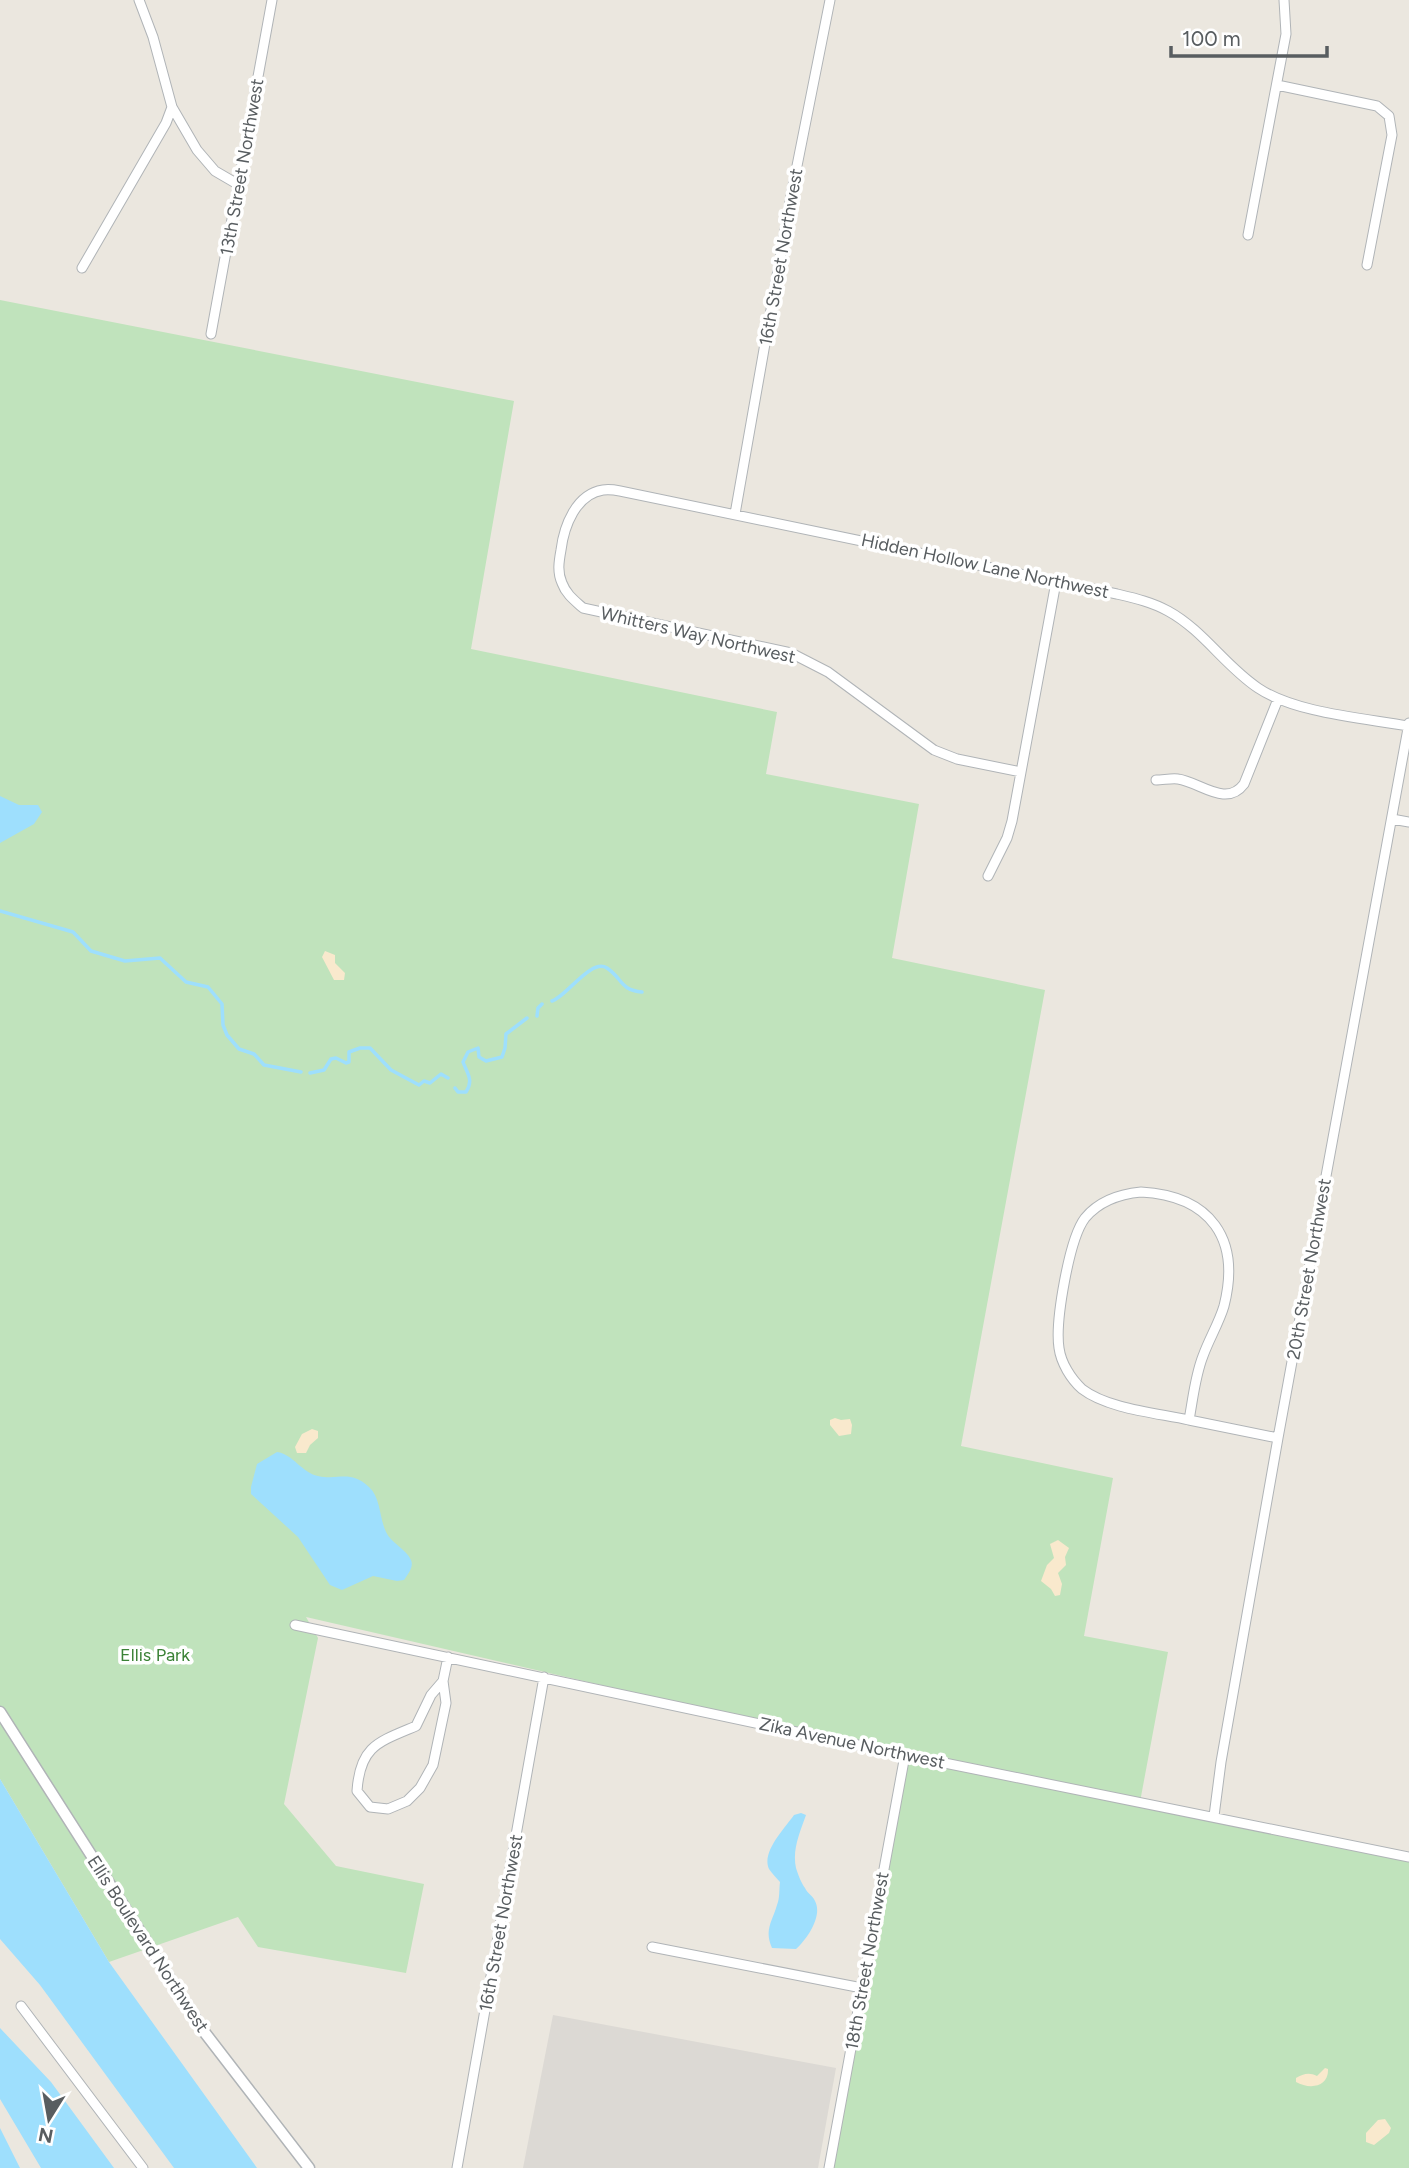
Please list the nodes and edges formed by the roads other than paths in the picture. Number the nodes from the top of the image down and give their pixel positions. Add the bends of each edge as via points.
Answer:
1 (139, 0) edge
2 (272, 0) edge
3 (830, 0) edge
4 (1284, 0) edge
5 (1277, 85) junction
6 (172, 107) junction
7 (239, 185) junction
8 (1248, 235) dead end
9 (1367, 265) dead end
10 (82, 268) dead end
11 (211, 334) dead end
12 (735, 514) junction
13 (561, 546) joint
14 (1056, 582) junction
15 (1278, 699) junction
16 (1409, 724) edge
17 (1021, 772) junction
18 (1156, 780) dead end
19 (1392, 819) junction
20 (1409, 822) edge
21 (988, 876) dead end
22 (1189, 1420) junction
23 (1278, 1438) junction
24 (295, 1625) dead end
25 (448, 1657) junction
26 (544, 1677) junction
27 (443, 1681) junction
28 (0, 1712) edge
29 (905, 1755) junction
30 (1214, 1816) junction
31 (1409, 1857) edge
32 (652, 1947) dead end
33 (862, 1988) junction
34 (21, 2006) dead end
35 (143, 2168) edge
36 (309, 2168) edge
37 (457, 2168) edge
38 (829, 2168) edge

1 - 6 street
2 - 7 street, 13th Street Northwest
3 - 12 street, 16th Street Northwest
4 - 5 street via 1286,34
5 - 8 street
5 - 9 street via 1377,106 1389,116 1392,135
6 - 7 street via 215,171
6 - 10 street
7 - 11 street, 13th Street Northwest
12 - 13 street, Hidden Hollow Lane Northwest via 602,490 576,508
12 - 14 street, Hidden Hollow Lane Northwest
13 - 17 street, Whitters Way Northwest via 558,572 562,584 583,608 791,653 828,672 934,750
14 - 15 street, Hidden Hollow Lane Northwest via 1126,596 1168,611 1257,687
14 - 17 street
15 - 16 street, Hidden Hollow Lane Northwest
15 - 18 street via 1240,789 1234,793 1218,793 1178,779
16 - 19 street, 20th Street Northwest
17 - 21 street via 1007,838
19 - 20 street
19 - 23 street, 20th Street Northwest
22 - 22 street via 1202,1358 1223,1308 1229,1262 1226,1247 1220,1231 1195,1205 1158,1193 1125,1194 1097,1206 1076,1233 1059,1318 1062,1361 1094,1397
22 - 23 street
23 - 30 street, 20th Street Northwest
24 - 25 street, Zika Avenue Northwest
25 - 26 street, Zika Avenue Northwest
25 - 27 street
26 - 29 street, Zika Avenue Northwest
26 - 37 street, 16th Street Northwest
27 - 27 street via 446,1703 433,1765 407,1801 388,1809 370,1807 356,1791 366,1753 378,1741 415,1726
28 - 36 street, Ellis Boulevard Northwest via 202,2029
29 - 30 street, Zika Avenue Northwest
29 - 33 street, 18th Street Northwest
30 - 31 street, Zika Avenue Northwest
32 - 33 street
33 - 38 street, 18th Street Northwest
34 - 35 street

